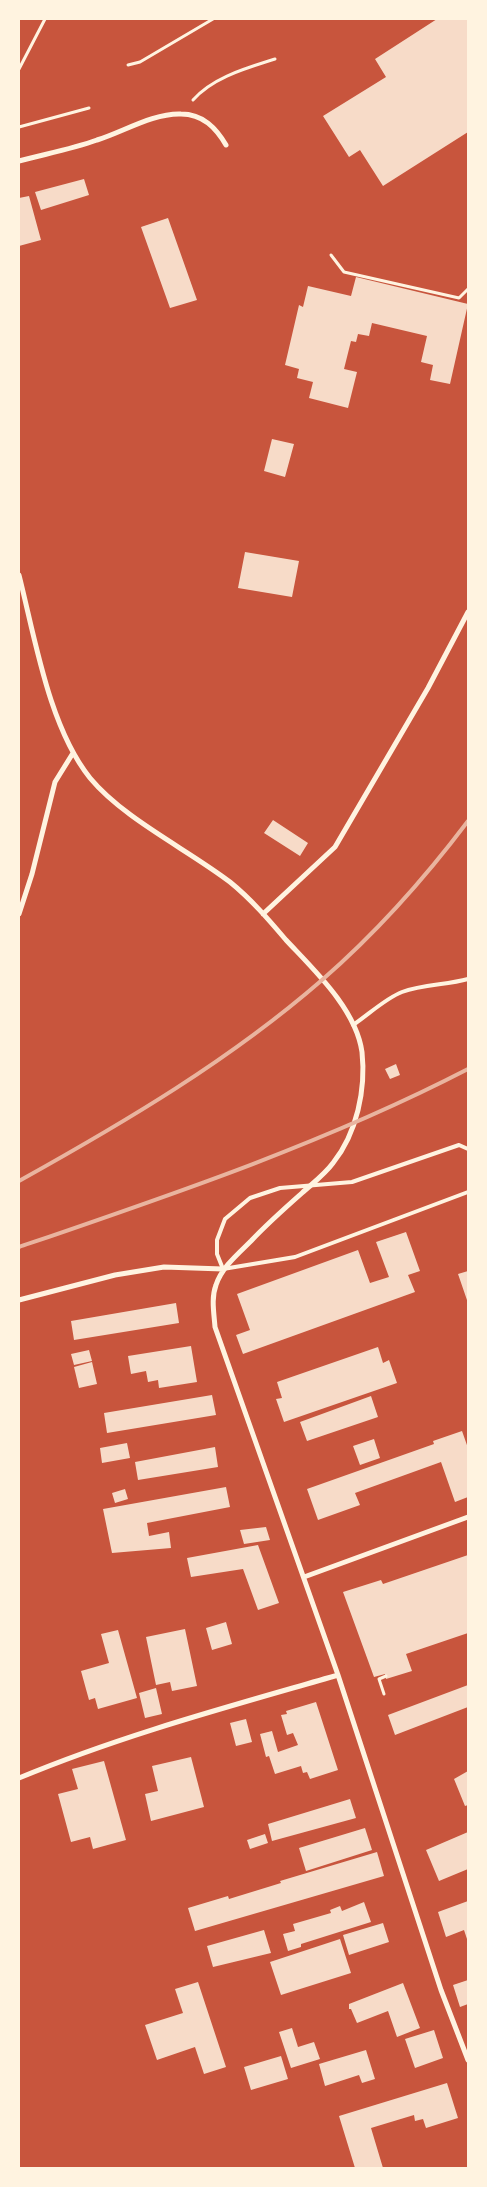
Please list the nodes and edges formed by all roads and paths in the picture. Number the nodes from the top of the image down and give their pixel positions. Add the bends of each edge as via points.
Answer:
1 (45, 19) edge
2 (213, 19) edge
3 (275, 59) dead end
4 (128, 65) dead end
5 (19, 70) edge
6 (89, 108) dead end
7 (181, 114) junction
8 (19, 127) edge
9 (226, 145) dead end
10 (19, 161) edge
11 (331, 255) dead end
12 (468, 289) edge
13 (19, 575) edge
14 (468, 612) edge
15 (72, 753) junction
16 (19, 914) edge
17 (263, 914) junction
18 (468, 979) edge
19 (353, 1025) junction
20 (468, 1149) edge
21 (310, 1186) junction
22 (468, 1192) edge
23 (224, 1269) junction
24 (19, 1300) edge
25 (468, 1517) edge
26 (304, 1577) junction
27 (338, 1675) junction
28 (386, 1676) dead end
29 (384, 1694) dead end
30 (19, 1778) edge
31 (468, 2060) edge

1 - 5 path
2 - 4 path via 140,62
3 - 7 path via 218,81 198,94
6 - 8 path
7 - 9 street via 209,123
7 - 10 street via 162,116 97,140
11 - 12 path via 344,272 459,298
13 - 15 street via 56,713
14 - 17 street via 428,688 334,847
15 - 16 street via 55,782
15 - 17 street via 91,779 122,808 232,884
17 - 19 street via 334,992
18 - 19 lane via 401,993
19 - 21 street via 362,1051 362,1078 355,1123 332,1165
20 - 21 lane via 459,1145 352,1182
21 - 23 street
21 - 23 lane via 280,1188 250,1198 224,1219 217,1240 217,1254
22 - 23 lane via 295,1257
23 - 24 street via 164,1267 115,1275
23 - 26 street via 215,1286 215,1327
25 - 26 street
26 - 27 street
27 - 30 street via 135,1735
27 - 31 street via 441,1990
28 - 29 path via 378,1679

